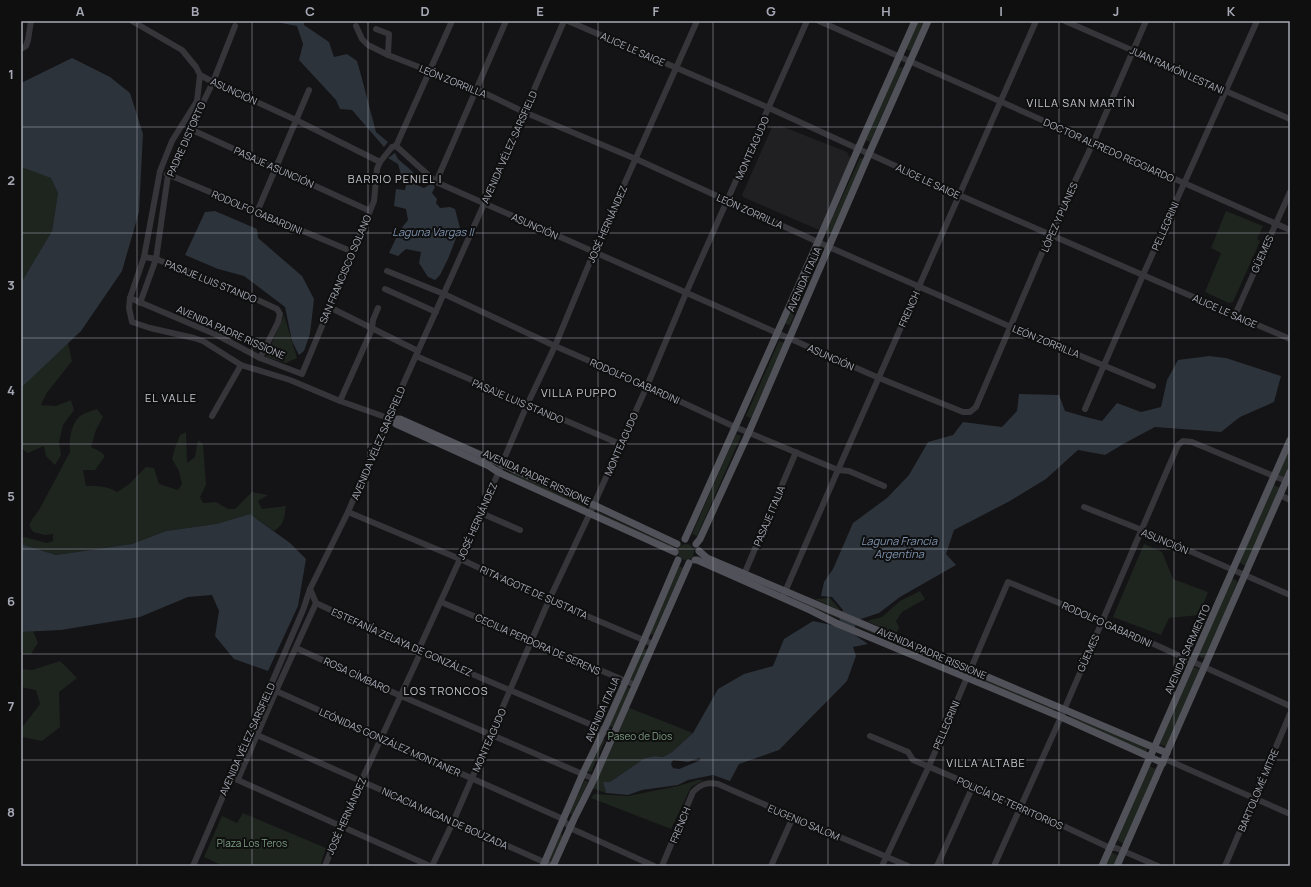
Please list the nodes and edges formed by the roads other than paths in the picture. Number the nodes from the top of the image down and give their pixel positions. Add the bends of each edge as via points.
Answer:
1 (31, 21) edge
2 (132, 21) edge
3 (452, 21) edge
4 (506, 21) edge
5 (564, 21) edge
6 (568, 21) edge
7 (697, 21) edge
8 (807, 21) edge
9 (819, 21) edge
10 (916, 21) edge
11 (928, 21) edge
12 (1036, 21) edge
13 (1065, 21) edge
14 (1146, 21) edge
15 (1257, 21) edge
16 (235, 26) dead end
17 (356, 26) dead end
18 (376, 29) dead end
19 (21, 49) edge
20 (1133, 50) junction
21 (388, 55) junction
22 (900, 57) junction
23 (911, 61) junction
24 (676, 68) junction
25 (429, 70) junction
26 (200, 75) junction
27 (213, 82) junction
28 (476, 89) junction
29 (309, 90) dead end
30 (1225, 91) junction
31 (1000, 102) junction
32 (769, 108) junction
33 (524, 112) junction
34 (190, 114) junction
35 (1290, 119) edge
36 (296, 120) junction
37 (190, 129) junction
38 (1093, 143) junction
39 (396, 146) junction
40 (858, 149) junction
41 (868, 154) junction
42 (636, 159) junction
43 (380, 162) junction
44 (276, 167) junction
45 (160, 171) junction
46 (168, 175) junction
47 (436, 182) junction
48 (1184, 183) junction
49 (1290, 192) edge
50 (959, 195) junction
51 (728, 201) junction
52 (484, 204) junction
53 (370, 211) junction
54 (257, 212) junction
55 (1276, 223) junction
56 (1290, 230) edge
57 (1050, 234) junction
58 (818, 242) junction
59 (829, 247) junction
60 (353, 252) junction
61 (594, 252) junction
62 (144, 257) junction
63 (156, 259) junction
64 (387, 271) dead end
65 (1143, 275) junction
66 (919, 286) junction
67 (385, 288) dead end
68 (686, 293) junction
69 (444, 294) junction
70 (130, 298) junction
71 (140, 302) junction
72 (329, 307) junction
73 (129, 308) joint
74 (378, 308) dead end
75 (436, 312) junction
76 (1235, 315) junction
77 (1010, 327) junction
78 (372, 329) junction
79 (777, 333) junction
80 (790, 338) junction
81 (1290, 339) edge
82 (555, 346) junction
83 (417, 354) junction
84 (260, 358) junction
85 (241, 365) junction
86 (1104, 365) junction
87 (294, 371) junction
88 (302, 374) joint
89 (879, 378) junction
90 (290, 380) junction
91 (647, 386) junction
92 (1153, 386) dead end
93 (340, 401) junction
94 (527, 405) junction
95 (1085, 409) dead end
96 (970, 412) joint
97 (212, 416) dead end
98 (390, 419) junction
99 (736, 427) junction
100 (749, 432) junction
101 (1290, 440) edge
102 (620, 444) junction
103 (796, 452) junction
104 (502, 464) junction
105 (838, 470) junction
106 (498, 472) junction
107 (1290, 472) edge
108 (1274, 477) junction
109 (1286, 481) junction
110 (884, 486) dead end
111 (1280, 495) junction
112 (1290, 500) edge
113 (594, 505) junction
114 (1084, 507) dead end
115 (348, 512) junction
116 (590, 513) junction
117 (481, 514) junction
118 (520, 530) dead end
119 (1142, 530) junction
120 (685, 539) junction
121 (677, 544) junction
122 (698, 547) junction
123 (675, 552) junction
124 (460, 559) junction
125 (678, 560) junction
126 (692, 562) junction
127 (1233, 570) junction
128 (1246, 576) junction
129 (743, 577) junction
130 (1008, 582) joint
131 (310, 589) junction
132 (786, 590) junction
133 (1289, 593) edge
134 (783, 598) junction
135 (550, 600) junction
136 (441, 602) junction
137 (316, 603) junction
138 (1102, 621) junction
139 (644, 640) junction
140 (532, 641) junction
141 (653, 644) junction
142 (296, 648) junction
143 (418, 651) junction
144 (1192, 662) junction
145 (1205, 668) junction
146 (970, 669) junction
147 (966, 677) junction
148 (626, 682) junction
149 (635, 685) junction
150 (511, 690) junction
151 (276, 691) junction
152 (401, 696) junction
153 (1290, 706) edge
154 (1064, 709) junction
155 (1290, 714) edge
156 (1060, 717) junction
157 (253, 727) junction
158 (604, 730) junction
159 (491, 734) junction
160 (613, 734) junction
161 (258, 735) junction
162 (870, 736) dead end
163 (381, 738) junction
164 (1154, 748) junction
165 (1150, 758) junction
166 (1165, 759) junction
167 (928, 766) junction
168 (583, 773) junction
169 (231, 777) junction
170 (471, 779) junction
171 (594, 779) junction
172 (238, 780) junction
173 (362, 781) junction
174 (700, 786) joint
175 (973, 786) junction
176 (1254, 799) junction
177 (1021, 806) junction
178 (1290, 814) edge
179 (793, 818) junction
180 (563, 819) junction
181 (453, 822) junction
182 (340, 827) junction
183 (570, 828) junction
184 (1110, 848) junction
185 (1124, 851) junction
186 (886, 857) junction
187 (544, 864) edge
188 (193, 866) edge
189 (325, 866) edge
190 (431, 866) edge
191 (553, 866) edge
192 (654, 866) edge
193 (662, 866) edge
194 (772, 866) edge
195 (882, 866) edge
196 (908, 866) edge
197 (937, 866) edge
198 (994, 866) edge
199 (1102, 866) edge
200 (1117, 866) edge
201 (1158, 866) edge
202 (1225, 866) edge

1 - 19 street via 26,46
2 - 26 street, ASUNCIÓN via 182,50
3 - 25 street
4 - 28 street
5 - 33 street, AVENIDA VÉLEZ SARSFIELD
6 - 24 street, ALICE LE SAIGE
7 - 24 street, JOSÉ HERNÁNDEZ
8 - 32 street, MONTEAGUDO
9 - 22 street, DOCTOR ALFREDO REGGIARDO
10 - 22 main road, AVENIDA ITALIA
11 - 23 main road, AVENIDA ITALIA
12 - 31 street, FRENCH
13 - 20 street, JUAN RAMÓN LESTANI
14 - 20 street, LÓPEZ Y PLANES
15 - 30 street, PELLEGRINI
16 - 27 street, PADRE DISTORTO
17 - 21 street, LEÓN ZORRILLA via 368,45
18 - 21 street via 389,34
20 - 30 street, JUAN RAMÓN LESTANI
20 - 38 street, LÓPEZ Y PLANES
21 - 25 street, LEÓN ZORRILLA
22 - 23 street, DOCTOR ALFREDO REGGIARDO
22 - 40 main road, AVENIDA ITALIA
23 - 31 street, DOCTOR ALFREDO REGGIARDO
23 - 41 main road, AVENIDA ITALIA
24 - 32 street, ALICE LE SAIGE
24 - 42 street, JOSÉ HERNÁNDEZ
25 - 28 street, LEÓN ZORRILLA
25 - 39 street
26 - 27 street, ASUNCIÓN
26 - 34 street, PADRE DISTORTO via 197,101
27 - 36 street, ASUNCIÓN
27 - 37 street, PADRE DISTORTO
28 - 33 street, LEÓN ZORRILLA
28 - 47 street
29 - 36 street
30 - 35 street, JUAN RAMÓN LESTANI
30 - 48 street, PELLEGRINI
31 - 38 street, DOCTOR ALFREDO REGGIARDO
31 - 50 street, FRENCH
32 - 40 street, ALICE LE SAIGE
32 - 51 street, MONTEAGUDO
33 - 42 street, LEÓN ZORRILLA
33 - 52 street, AVENIDA VÉLEZ SARSFIELD
34 - 37 street
34 - 45 street, PADRE DISTORTO via 172,141
36 - 43 street, ASUNCIÓN
36 - 44 street
37 - 44 street, PASAJE ASUNCIÓN
37 - 46 street, PADRE DISTORTO
38 - 48 street, DOCTOR ALFREDO REGGIARDO
38 - 57 street, LÓPEZ Y PLANES
39 - 43 street via 392,147
39 - 47 street, ASUNCIÓN
40 - 41 street, ALICE LE SAIGE
40 - 58 main road, AVENIDA ITALIA
41 - 50 street, ALICE LE SAIGE
41 - 59 main road, AVENIDA ITALIA
42 - 51 street, LEÓN ZORRILLA
42 - 61 street, JOSÉ HERNÁNDEZ
43 - 53 street, SAN FRANCISCO SOLANO
44 - 53 street, PASAJE ASUNCIÓN
44 - 54 street
45 - 46 street, RODOLFO GABARDINI
45 - 62 street, PADRE DISTORTO
46 - 54 street, RODOLFO GABARDINI
46 - 63 street, PADRE DISTORTO
47 - 52 street, ASUNCIÓN
48 - 55 street, DOCTOR ALFREDO REGGIARDO
48 - 65 street, PELLEGRINI
49 - 55 street, GÜEMES
50 - 57 street, ALICE LE SAIGE
50 - 66 street, FRENCH
51 - 58 street, LEÓN ZORRILLA
51 - 68 street, MONTEAGUDO
52 - 61 street, ASUNCIÓN
52 - 69 street, AVENIDA VÉLEZ SARSFIELD
53 - 60 street, SAN FRANCISCO SOLANO
54 - 60 street, RODOLFO GABARDINI
55 - 56 street, DOCTOR ALFREDO REGGIARDO
55 - 76 street, GÜEMES
57 - 65 street, ALICE LE SAIGE
57 - 77 street, LÓPEZ Y PLANES
58 - 59 street, LEÓN ZORRILLA
58 - 79 main road, AVENIDA ITALIA
59 - 66 street, LEÓN ZORRILLA
59 - 80 main road, AVENIDA ITALIA
60 - 72 street, SAN FRANCISCO SOLANO
61 - 68 street, ASUNCIÓN
61 - 82 street, JOSÉ HERNÁNDEZ
62 - 63 street, PASAJE LUIS STANDO
62 - 70 street, PADRE DISTORTO
63 - 71 street, PADRE DISTORTO
63 - 84 street, PASAJE LUIS STANDO via 277,309 280,314 278,322
64 - 69 street, RODOLFO GABARDINI
65 - 76 street, ALICE LE SAIGE
65 - 86 street, PELLEGRINI
66 - 77 street, LEÓN ZORRILLA
66 - 89 street, FRENCH
67 - 75 street
68 - 79 street, ASUNCIÓN
68 - 91 street, MONTEAGUDO
69 - 75 street, AVENIDA VÉLEZ SARSFIELD
69 - 82 street, RODOLFO GABARDINI
70 - 71 street, AVENIDA PADRE RISSIONE
70 - 73 street, PADRE DISTORTO
71 - 84 street, AVENIDA PADRE RISSIONE via 217,335
72 - 78 street, PASAJE LUIS STANDO
72 - 88 street, SAN FRANCISCO SOLANO
73 - 85 street, AVENIDA PADRE RISSIONE via 132,322 203,341
74 - 78 street
75 - 83 street, AVENIDA VÉLEZ SARSFIELD
76 - 81 street, ALICE LE SAIGE
77 - 86 street, LEÓN ZORRILLA
77 - 96 street, LÓPEZ Y PLANES via 976,408
78 - 83 street, PASAJE LUIS STANDO
78 - 93 street
79 - 80 street, ASUNCIÓN
79 - 99 main road, AVENIDA ITALIA
80 - 89 street, ASUNCIÓN
80 - 100 main road, AVENIDA ITALIA
82 - 91 street, RODOLFO GABARDINI
82 - 94 street, JOSÉ HERNÁNDEZ
83 - 94 street, PASAJE LUIS STANDO
83 - 98 street, AVENIDA VÉLEZ SARSFIELD
84 - 87 street, AVENIDA PADRE RISSIONE
85 - 90 street, AVENIDA PADRE RISSIONE
85 - 97 street
86 - 92 street, LEÓN ZORRILLA
86 - 95 street, PELLEGRINI
87 - 88 street, AVENIDA PADRE RISSIONE
87 - 90 street
89 - 96 street, ASUNCIÓN via 963,412
89 - 105 street, FRENCH
90 - 93 street, AVENIDA PADRE RISSIONE
91 - 99 street, RODOLFO GABARDINI
91 - 102 street, MONTEAGUDO
93 - 98 street, AVENIDA PADRE RISSIONE
94 - 102 street, PASAJE LUIS STANDO
94 - 104 street, JOSÉ HERNÁNDEZ
98 - 104 main road, AVENIDA PADRE RISSIONE via 400,419
98 - 106 main road, AVENIDA PADRE RISSIONE
98 - 115 street, AVENIDA VÉLEZ SARSFIELD
99 - 100 street, RODOLFO GABARDINI
99 - 120 main road, AVENIDA ITALIA
100 - 103 street, RODOLFO GABARDINI
100 - 122 main road, AVENIDA ITALIA
101 - 108 main road, AVENIDA SARMIENTO
102 - 113 street, MONTEAGUDO
103 - 105 street, RODOLFO GABARDINI
103 - 129 street, PASAJE ITALIA
104 - 106 street, JOSÉ HERNÁNDEZ
104 - 113 main road, AVENIDA PADRE RISSIONE
105 - 110 street, RODOLFO GABARDINI via 849,471
105 - 132 street, FRENCH
106 - 116 main road, AVENIDA PADRE RISSIONE
106 - 117 street, JOSÉ HERNÁNDEZ
107 - 109 main road
108 - 109 street
108 - 119 street, GÜEMES via 1192,442 1183,441 1178,445
108 - 127 main road, AVENIDA SARMIENTO
109 - 111 main road
111 - 112 street
111 - 128 main road
113 - 116 street, MONTEAGUDO
113 - 121 main road, AVENIDA PADRE RISSIONE
114 - 119 street, ASUNCIÓN
115 - 124 street, RITA AGOTE DE SUSTAITA
115 - 131 street, AVENIDA VÉLEZ SARSFIELD
116 - 123 main road, AVENIDA PADRE RISSIONE
116 - 135 street, MONTEAGUDO
117 - 118 street
117 - 124 street, JOSÉ HERNÁNDEZ
119 - 127 street, ASUNCIÓN
119 - 138 street, GÜEMES
120 - 121 main road
120 - 122 main road via 692,540
121 - 123 main road
122 - 126 main road via 697,557
122 - 129 main road, AVENIDA PADRE RISSIONE via 707,558
123 - 125 main road
124 - 135 street, RITA AGOTE DE SUSTAITA
124 - 136 street, JOSÉ HERNÁNDEZ
125 - 126 main road via 684,563
125 - 139 main road, AVENIDA ITALIA
126 - 129 main road, AVENIDA PADRE RISSIONE via 697,560
126 - 141 main road, AVENIDA ITALIA
127 - 128 street, ASUNCIÓN
127 - 144 main road, AVENIDA SARMIENTO
128 - 133 street, ASUNCIÓN
128 - 145 main road
129 - 132 main road, AVENIDA PADRE RISSIONE
129 - 134 main road, AVENIDA PADRE RISSIONE
130 - 138 street, RODOLFO GABARDINI
130 - 146 street, PELLEGRINI
131 - 137 street
131 - 157 street, AVENIDA VÉLEZ SARSFIELD
132 - 134 street, FRENCH
132 - 146 main road, AVENIDA PADRE RISSIONE
134 - 147 main road, AVENIDA PADRE RISSIONE via 854,631
135 - 139 street, RITA AGOTE DE SUSTAITA
135 - 140 street, MONTEAGUDO
136 - 140 street, CECILIA PERDORA DE SERENS
136 - 143 street, JOSÉ HERNÁNDEZ
137 - 142 street, AVENIDA VÉLEZ SARSFIELD
137 - 143 street, ESTEFANÍA ZELAYA DE GONZÁLEZ
138 - 144 street, RODOLFO GABARDINI
138 - 154 street, GÜEMES
139 - 141 street, RITA AGOTE DE SUSTAITA
139 - 148 main road, AVENIDA ITALIA
140 - 148 street, CECILIA PERDORA DE SERENS
140 - 150 street, MONTEAGUDO
141 - 149 main road, AVENIDA ITALIA
142 - 151 street, AVENIDA VÉLEZ SARSFIELD
142 - 152 street, ROSA CÍMBARO
143 - 150 street, ESTEFANÍA ZELAYA DE GONZÁLEZ
143 - 152 street, JOSÉ HERNÁNDEZ via 419,656
144 - 145 street, RODOLFO GABARDINI
144 - 164 main road, AVENIDA SARMIENTO
145 - 153 street, RODOLFO GABARDINI
145 - 166 main road
146 - 147 street, PELLEGRINI
146 - 154 main road, AVENIDA PADRE RISSIONE
147 - 156 main road, AVENIDA PADRE RISSIONE
147 - 167 street, PELLEGRINI
148 - 149 street, CECILIA PERDORA DE SERENS
148 - 158 main road, AVENIDA ITALIA
149 - 160 main road, AVENIDA ITALIA
150 - 158 street, ESTEFANÍA ZELAYA DE GONZÁLEZ
150 - 159 street, MONTEAGUDO
151 - 161 street, AVENIDA VÉLEZ SARSFIELD
151 - 163 street, LEÓNIDAS GONZÁLEZ MONTANER
152 - 159 street, ROSA CÍMBARO
152 - 163 street, JOSÉ HERNÁNDEZ
154 - 156 street, GÜEMES
154 - 164 main road, AVENIDA PADRE RISSIONE
155 - 176 street, BARTOLOMÉ MITRE
156 - 165 main road, AVENIDA PADRE RISSIONE
156 - 177 street, GÜEMES
157 - 161 street
157 - 169 street, AVENIDA VÉLEZ SARSFIELD
158 - 160 street, ESTEFANÍA ZELAYA DE GONZÁLEZ
158 - 168 main road, AVENIDA ITALIA
159 - 168 street, ROSA CÍMBARO
159 - 170 street, MONTEAGUDO
160 - 171 main road, AVENIDA ITALIA
161 - 172 street, AVENIDA VÉLEZ SARSFIELD
161 - 173 street, NICACIA MAGAN DE BOUZADA
162 - 167 street, POLICÍA DE TERRITORIOS via 908,752 913,760
163 - 170 street, LEÓNIDAS GONZÁLEZ MONTANER
163 - 173 street, JOSÉ HERNÁNDEZ
164 - 165 main road, AVENIDA SARMIENTO
164 - 166 main road, AVENIDA PADRE RISSIONE
165 - 166 main road, AVENIDA PADRE RISSIONE
165 - 184 main road, AVENIDA SARMIENTO
166 - 176 street
166 - 185 main road
167 - 175 street, POLICÍA DE TERRITORIOS
167 - 186 street, PELLEGRINI
168 - 171 street, ROSA CÍMBARO
168 - 180 main road, AVENIDA ITALIA
169 - 172 street
169 - 188 street, AVENIDA VÉLEZ SARSFIELD
170 - 180 street, LEÓNIDAS GONZÁLEZ MONTANER
170 - 181 street, MONTEAGUDO
171 - 183 main road, AVENIDA ITALIA
172 - 182 street
173 - 181 street, NICACIA MAGAN DE BOUZADA
173 - 182 street, JOSÉ HERNÁNDEZ
174 - 179 street, EUGENIO SALOM via 709,782 718,784
174 - 193 street, FRENCH via 693,792
175 - 177 street, POLICÍA DE TERRITORIOS
175 - 197 street
176 - 178 street
176 - 202 street, BARTOLOMÉ MITRE
177 - 184 street, POLICÍA DE TERRITORIOS
177 - 198 street, GÜEMES
179 - 186 street, EUGENIO SALOM
179 - 194 street
180 - 183 street, LEÓNIDAS GONZÁLEZ MONTANER
180 - 187 main road, AVENIDA ITALIA
181 - 187 street, NICACIA MAGAN DE BOUZADA
181 - 190 street, MONTEAGUDO
182 - 189 street, JOSÉ HERNÁNDEZ
182 - 190 street
183 - 191 main road, AVENIDA ITALIA
183 - 192 street, LEÓNIDAS GONZÁLEZ MONTANER
184 - 185 street, POLICÍA DE TERRITORIOS
184 - 199 main road, AVENIDA SARMIENTO
185 - 200 main road
185 - 201 street, POLICÍA DE TERRITORIOS
186 - 195 street, PELLEGRINI
186 - 196 street, EUGENIO SALOM
187 - 191 street, NICACIA MAGAN DE BOUZADA

